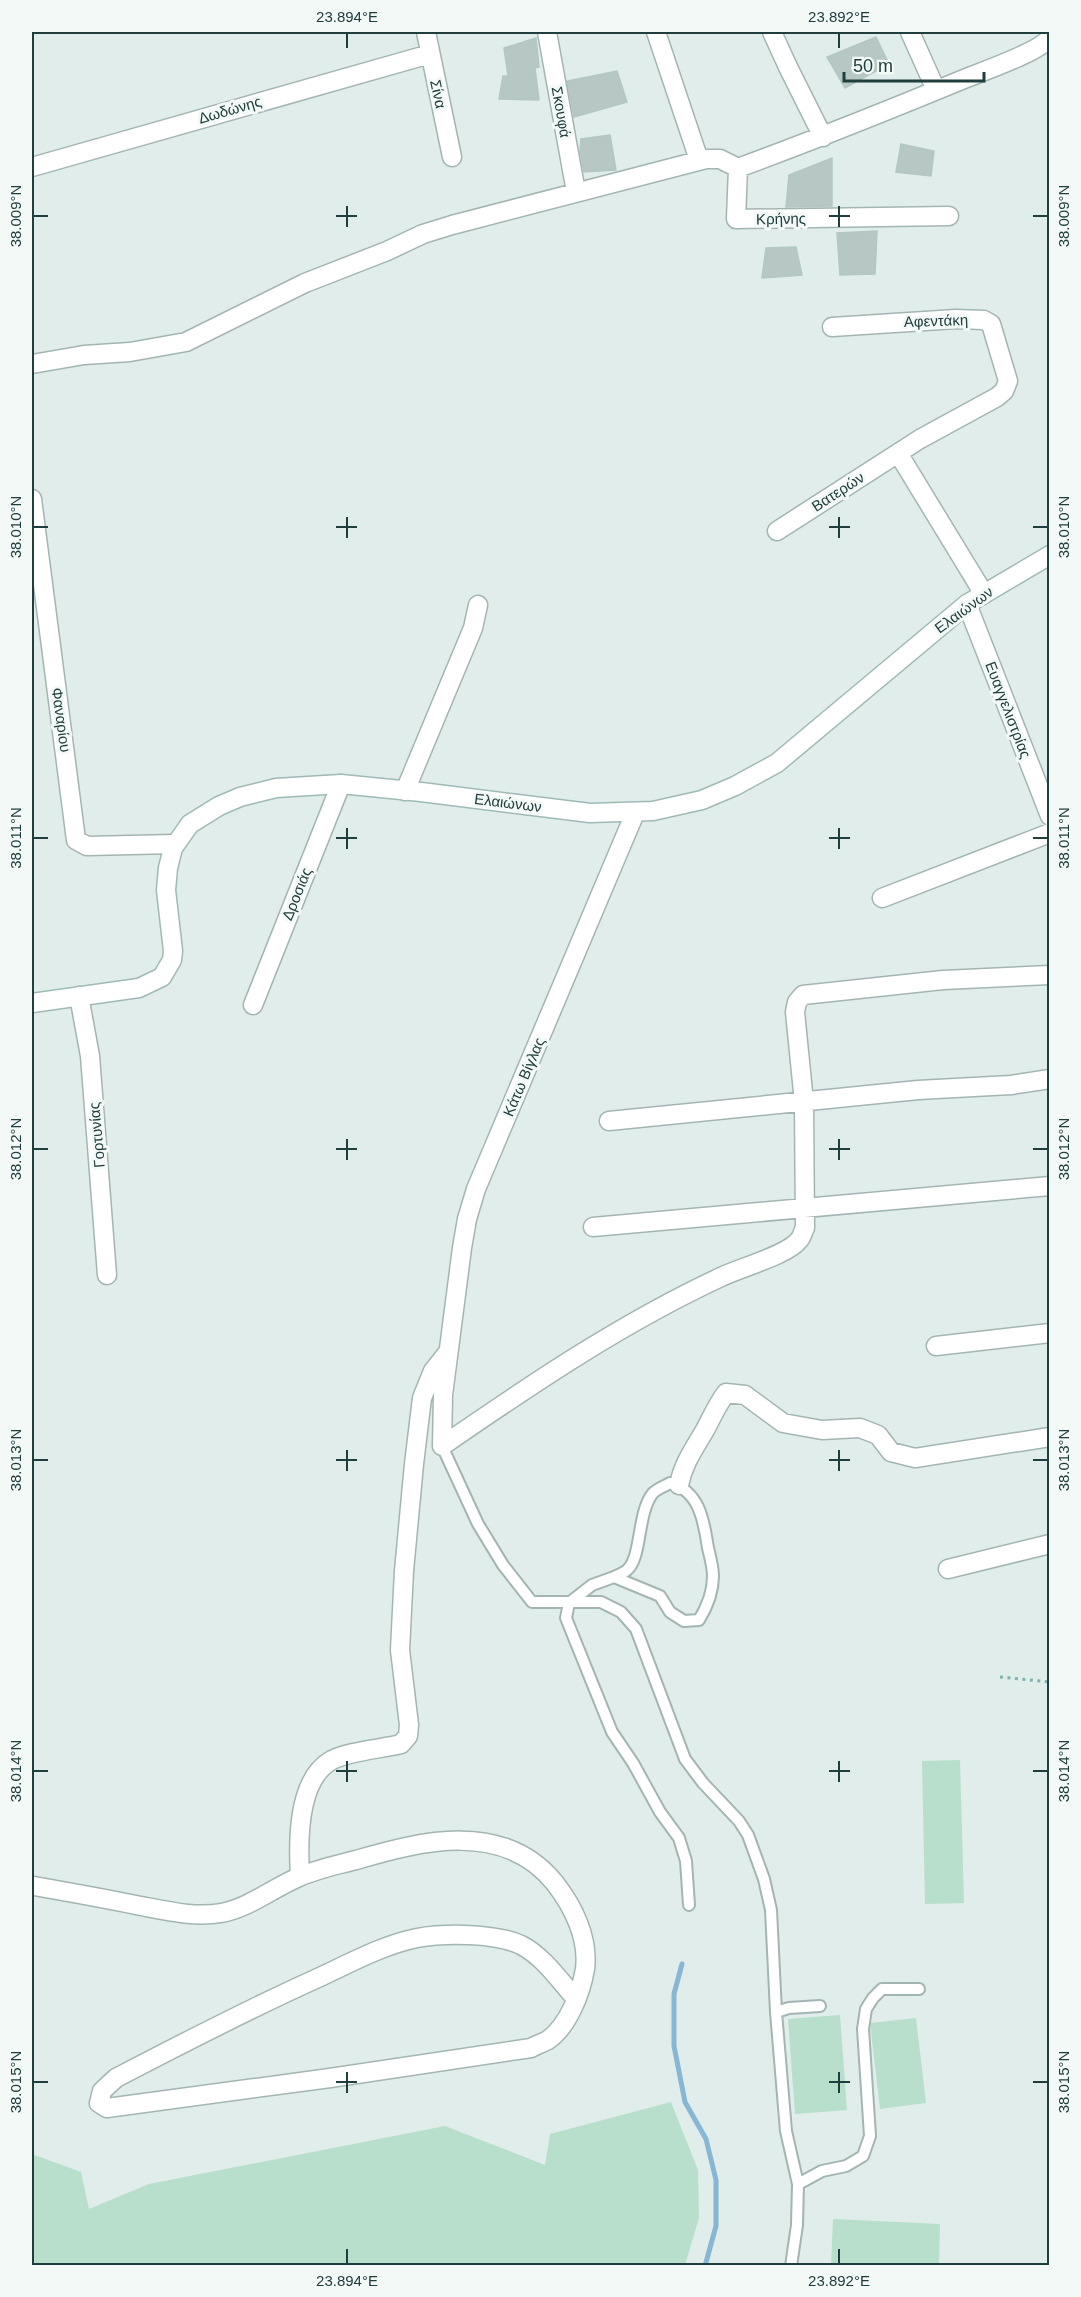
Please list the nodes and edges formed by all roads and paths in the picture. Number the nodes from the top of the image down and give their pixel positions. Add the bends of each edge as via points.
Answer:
1 (426, 32) edge
2 (547, 32) edge
3 (656, 32) edge
4 (772, 32) edge
5 (910, 32) edge
6 (1050, 37) edge
7 (430, 54) junction
8 (936, 90) junction
9 (823, 137) junction
10 (452, 157) dead end
11 (699, 160) junction
12 (32, 167) edge
13 (738, 168) junction
14 (576, 192) junction
15 (948, 216) dead end
16 (832, 327) dead end
17 (32, 364) edge
18 (898, 453) junction
19 (32, 500) edge
20 (777, 531) dead end
21 (1050, 555) edge
22 (984, 594) junction
23 (967, 604) junction
24 (478, 605) dead end
25 (341, 784) junction
26 (405, 790) junction
27 (634, 813) junction
28 (1050, 816) edge
29 (1050, 833) edge
30 (175, 844) junction
31 (882, 898) dead end
32 (1050, 975) edge
33 (79, 996) junction
34 (32, 1003) edge
35 (253, 1005) dead end
36 (1050, 1079) edge
37 (804, 1102) junction
38 (609, 1121) dead end
39 (1050, 1186) edge
40 (805, 1206) junction
41 (593, 1227) dead end
42 (107, 1275) dead end
43 (1050, 1333) edge
44 (936, 1346) dead end
45 (449, 1351) junction
46 (1050, 1437) edge
47 (442, 1446) junction
48 (679, 1485) junction
49 (1050, 1544) edge
50 (948, 1569) dead end
51 (614, 1577) junction
52 (569, 1603) junction
53 (1000, 1677) dead end
54 (1050, 1682) edge
55 (300, 1876) junction
56 (34, 1886) dead end
57 (689, 1905) dead end
58 (919, 1989) dead end
59 (576, 1999) junction
60 (820, 2006) dead end
61 (776, 2012) junction
62 (798, 2184) junction
63 (791, 2265) edge

1 - 7 street, Σίνα
2 - 14 street, Σκουφά
3 - 11 street
4 - 9 street
5 - 8 street
6 - 8 street via 1032,50
7 - 10 street, Σίνα
7 - 12 street, Δωδώνης
8 - 9 street
9 - 13 street
11 - 13 street via 720,159
11 - 14 street
13 - 15 street, Κρήνης via 736,219
14 - 17 street via 423,234 305,283 186,342
16 - 18 street, Αφεντάκη via 956,319 991,324 1008,381 1004,391
18 - 20 street, Βατερών
18 - 22 street
19 - 30 street, Φαναρίου via 76,840 87,846
21 - 22 street, Ελαιώνων
22 - 23 street, Ελαιώνων
23 - 27 street, Ελαιώνων via 764,771 718,795
23 - 28 street, Ευαγγελιστρίας
24 - 26 street via 473,628
25 - 26 street, Ελαιώνων
25 - 30 street, Ελαιώνων via 287,786 240,797 196,819
25 - 35 street, Δροσιάς
26 - 27 street, Ελαιώνων via 590,813
27 - 45 street, Κάτω Βίγλας via 476,1189 462,1248
29 - 31 street
30 - 33 street, Ελαιώνων via 166,890 173,951 169,968 144,986
32 - 37 street via 921,982 803,995 795,1012
33 - 34 street, Ελαιώνων
33 - 42 street, Γορτυνίας via 90,1056
36 - 37 street
37 - 38 street
37 - 40 street
39 - 40 street
40 - 41 street
40 - 47 street via 805,1227 799,1240 787,1249 720,1277 647,1316 546,1374
43 - 44 street
45 - 47 street, Κάτω Βίγλας
45 - 55 street via 424,1391 414,1464 400,1650 408,1736 401,1744 333,1760 314,1776 298,1837
46 - 48 street via 915,1458 891,1452 878,1435 860,1428 822,1430 783,1424 745,1395 726,1393 682,1469
47 - 52 lane via 478,1524 532,1602
48 - 51 lane via 670,1483 654,1493 646,1507 636,1555 629,1569
48 - 51 lane via 692,1496 703,1516 713,1576 708,1606 699,1620 684,1621 670,1612 660,1596
49 - 50 street
51 - 52 lane via 592,1586
52 - 57 lane via 566,1617 612,1732 679,1838 686,1861
52 - 61 lane via 601,1602 621,1612 636,1629 685,1759 748,1835 771,1911
53 - 54 path
55 - 56 street via 243,1906 206,1915
55 - 59 street via 389,1850 460,1839 493,1844 520,1854 564,1895 579,1925 586,1960
58 - 62 lane via 882,1989 866,2009 863,2029 870,2136 863,2156
59 - 59 street via 548,2040 531,2048 119,2108 99,2103 102,2091 116,2078 168,2051 378,1950 419,1938 474,1936 523,1946
60 - 61 lane
61 - 62 lane via 786,2131
62 - 63 lane

